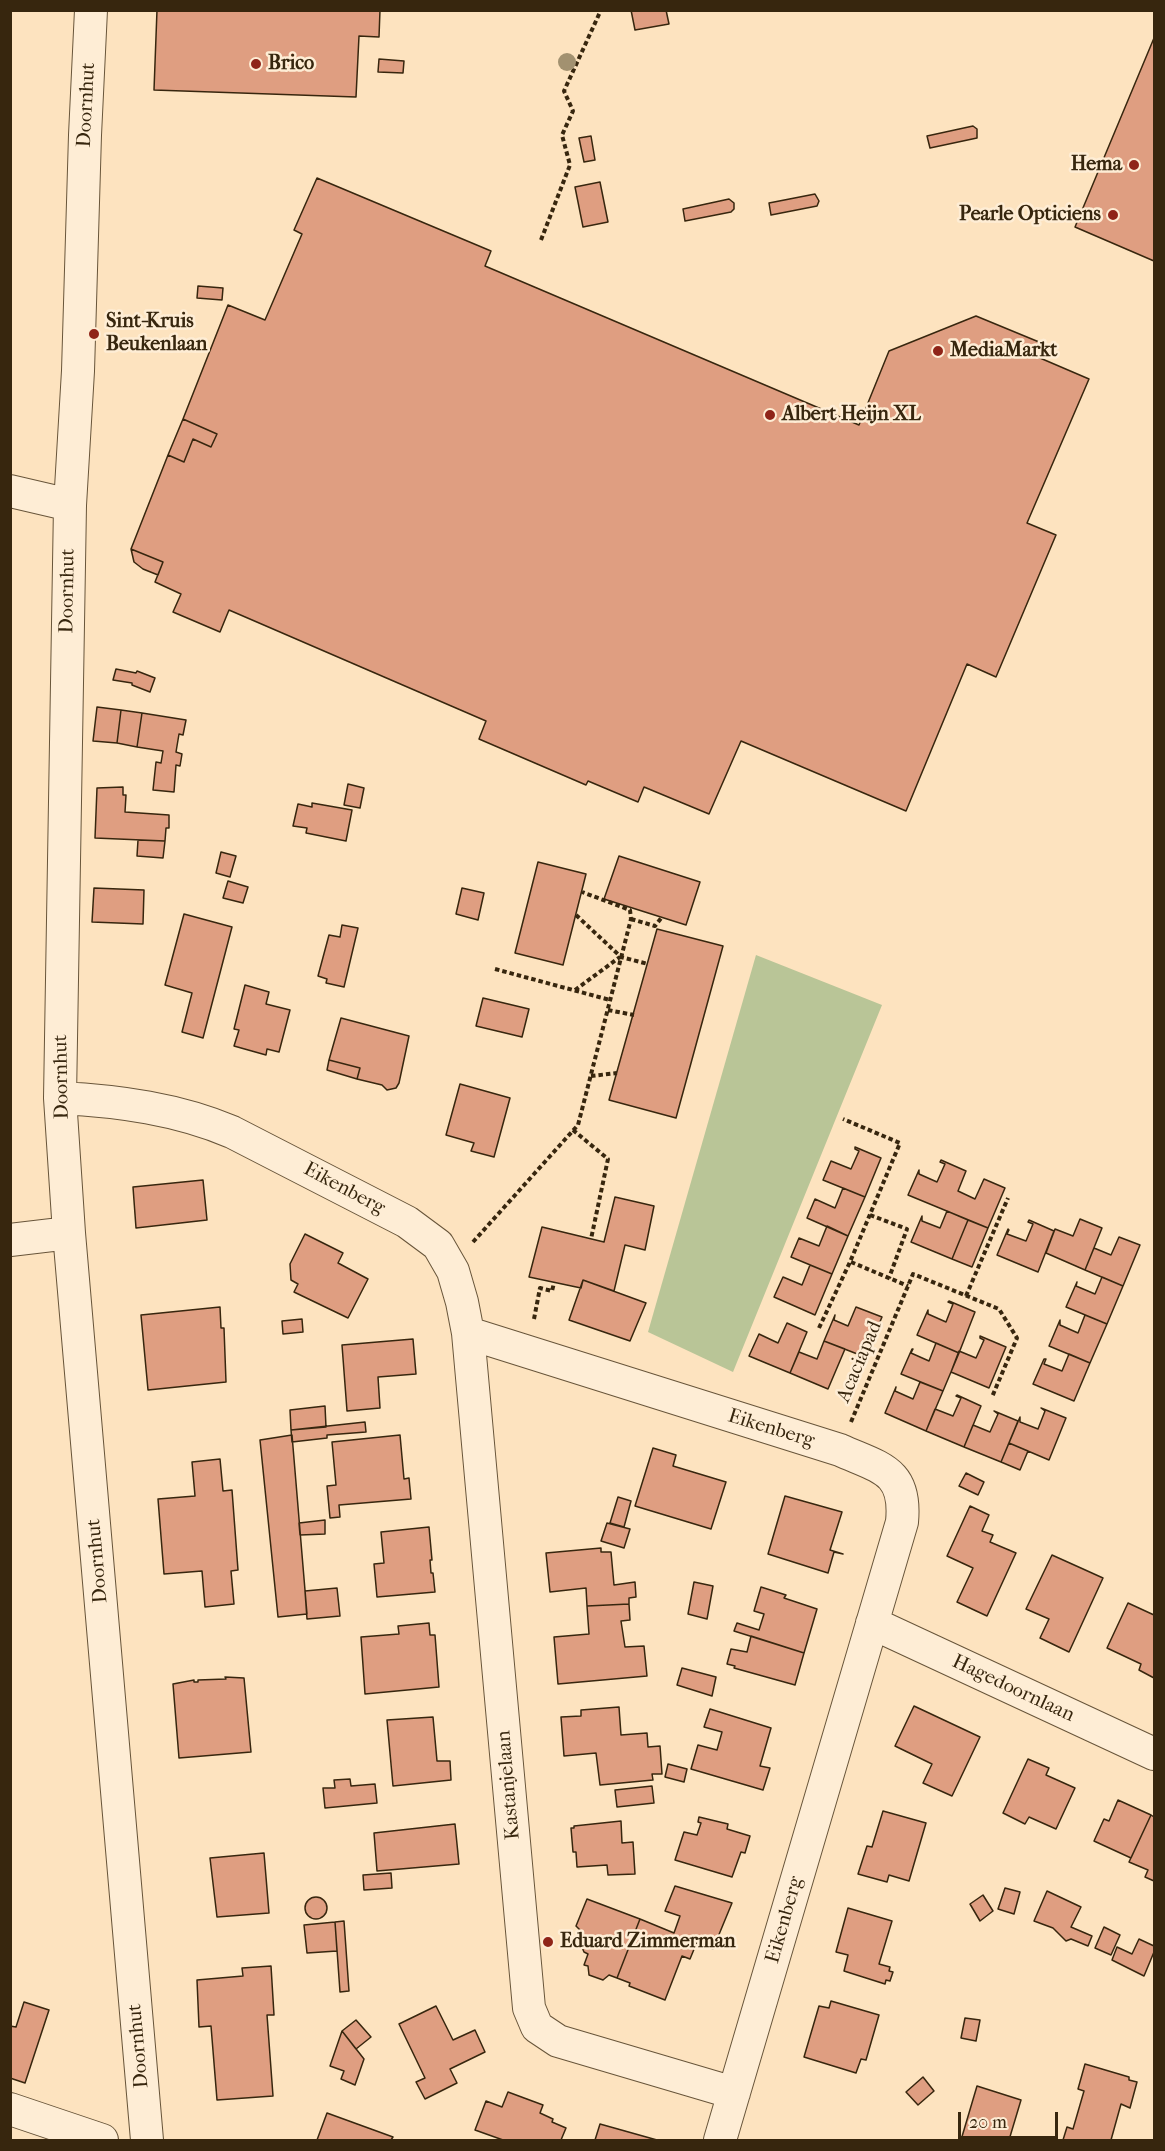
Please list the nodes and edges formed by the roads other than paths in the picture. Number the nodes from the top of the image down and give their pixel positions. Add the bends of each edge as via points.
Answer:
1 (91, 10) edge
2 (10, 491) edge
3 (70, 505) junction
4 (60, 1098) junction
5 (69, 1233) junction
6 (10, 1240) edge
7 (468, 1333) junction
8 (872, 1623) junction
9 (1155, 1754) edge
10 (735, 2092) junction
11 (10, 2109) edge
12 (102, 2140) edge
13 (147, 2140) edge
14 (720, 2140) edge

1 - 3 street, Doornhut
2 - 3 street
3 - 4 street, Doornhut
4 - 5 street, Doornhut
4 - 7 street, Eikenberg via 148,1107 212,1123 407,1222 438,1245 451,1267
5 - 6 street
5 - 13 street, Doornhut
7 - 8 street, Eikenberg via 840,1450 891,1475 900,1488 902,1522
7 - 10 street, Kastanjelaan via 529,2008 537,2026 558,2041
8 - 9 street, Hagedoornlaan
8 - 10 street, Eikenberg
10 - 14 street, Eikenberg
11 - 12 street

